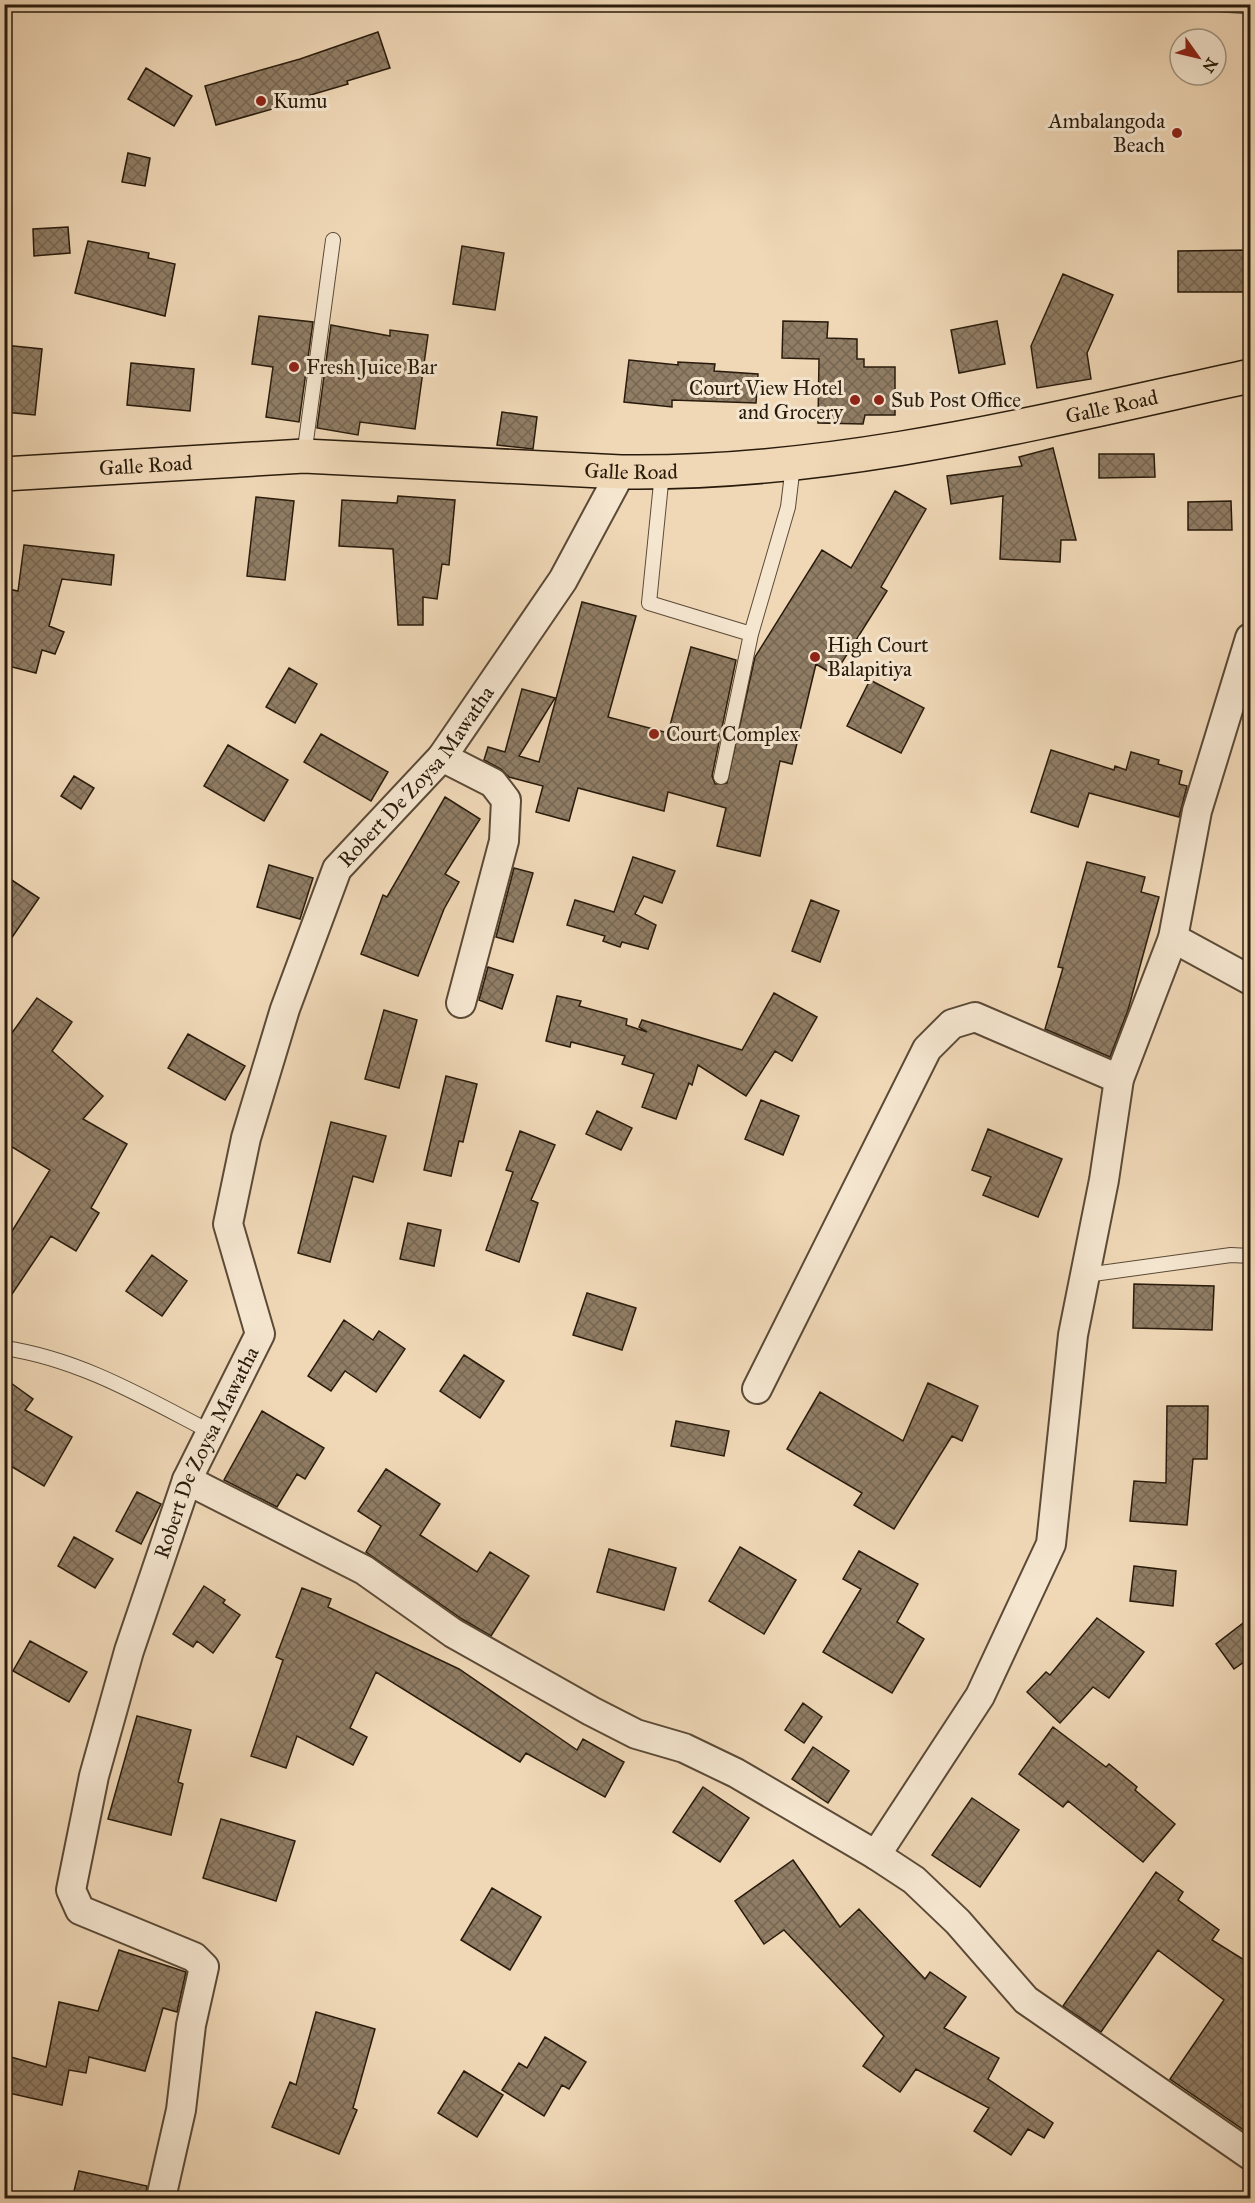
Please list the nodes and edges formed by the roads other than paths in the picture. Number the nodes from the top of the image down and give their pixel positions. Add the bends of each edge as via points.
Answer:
1 (333, 240) dead end
2 (1251, 376) edge
3 (304, 456) junction
4 (793, 465) junction
5 (621, 472) junction
6 (662, 473) junction
7 (4, 474) edge
8 (751, 634) junction
9 (1251, 638) edge
10 (442, 757) junction
11 (721, 777) dead end
12 (1173, 938) junction
13 (1251, 980) edge
14 (460, 1003) dead end
15 (1119, 1079) junction
16 (1251, 1256) edge
17 (1086, 1275) junction
18 (4, 1348) edge
19 (757, 1389) dead end
20 (212, 1431) junction
21 (187, 1480) junction
22 (876, 1855) junction
23 (1251, 2155) edge
24 (161, 2199) edge

1 - 3 lane
2 - 4 highway, Galle Road via 1048,420
3 - 5 highway, Galle Road
3 - 7 highway, Galle Road
4 - 6 highway, Galle Road
4 - 8 lane via 788,507
5 - 6 highway, Galle Road
5 - 10 street, Robert De Zoysa Mawatha via 562,580
6 - 8 lane via 649,603
8 - 11 lane
9 - 12 street via 1197,811
10 - 14 street via 493,783 507,800 504,842
10 - 20 street, Robert De Zoysa Mawatha via 337,869 285,1009 246,1138 228,1224 260,1334
12 - 13 street
12 - 15 street
15 - 17 street
15 - 19 street via 975,1017 952,1024 927,1049
16 - 17 lane
17 - 22 street via 1073,1335 1051,1544 980,1696
18 - 20 lane via 38,1353 101,1376
20 - 21 street, Robert De Zoysa Mawatha
21 - 22 street via 364,1570 453,1633 534,1680 636,1734 684,1748 736,1773
21 - 24 street, Robert De Zoysa Mawatha via 129,1652 94,1776 71,1890 80,1910 194,1957 204,1967 191,2025 181,2110
22 - 23 street via 914,1880 958,1922 1026,2000

